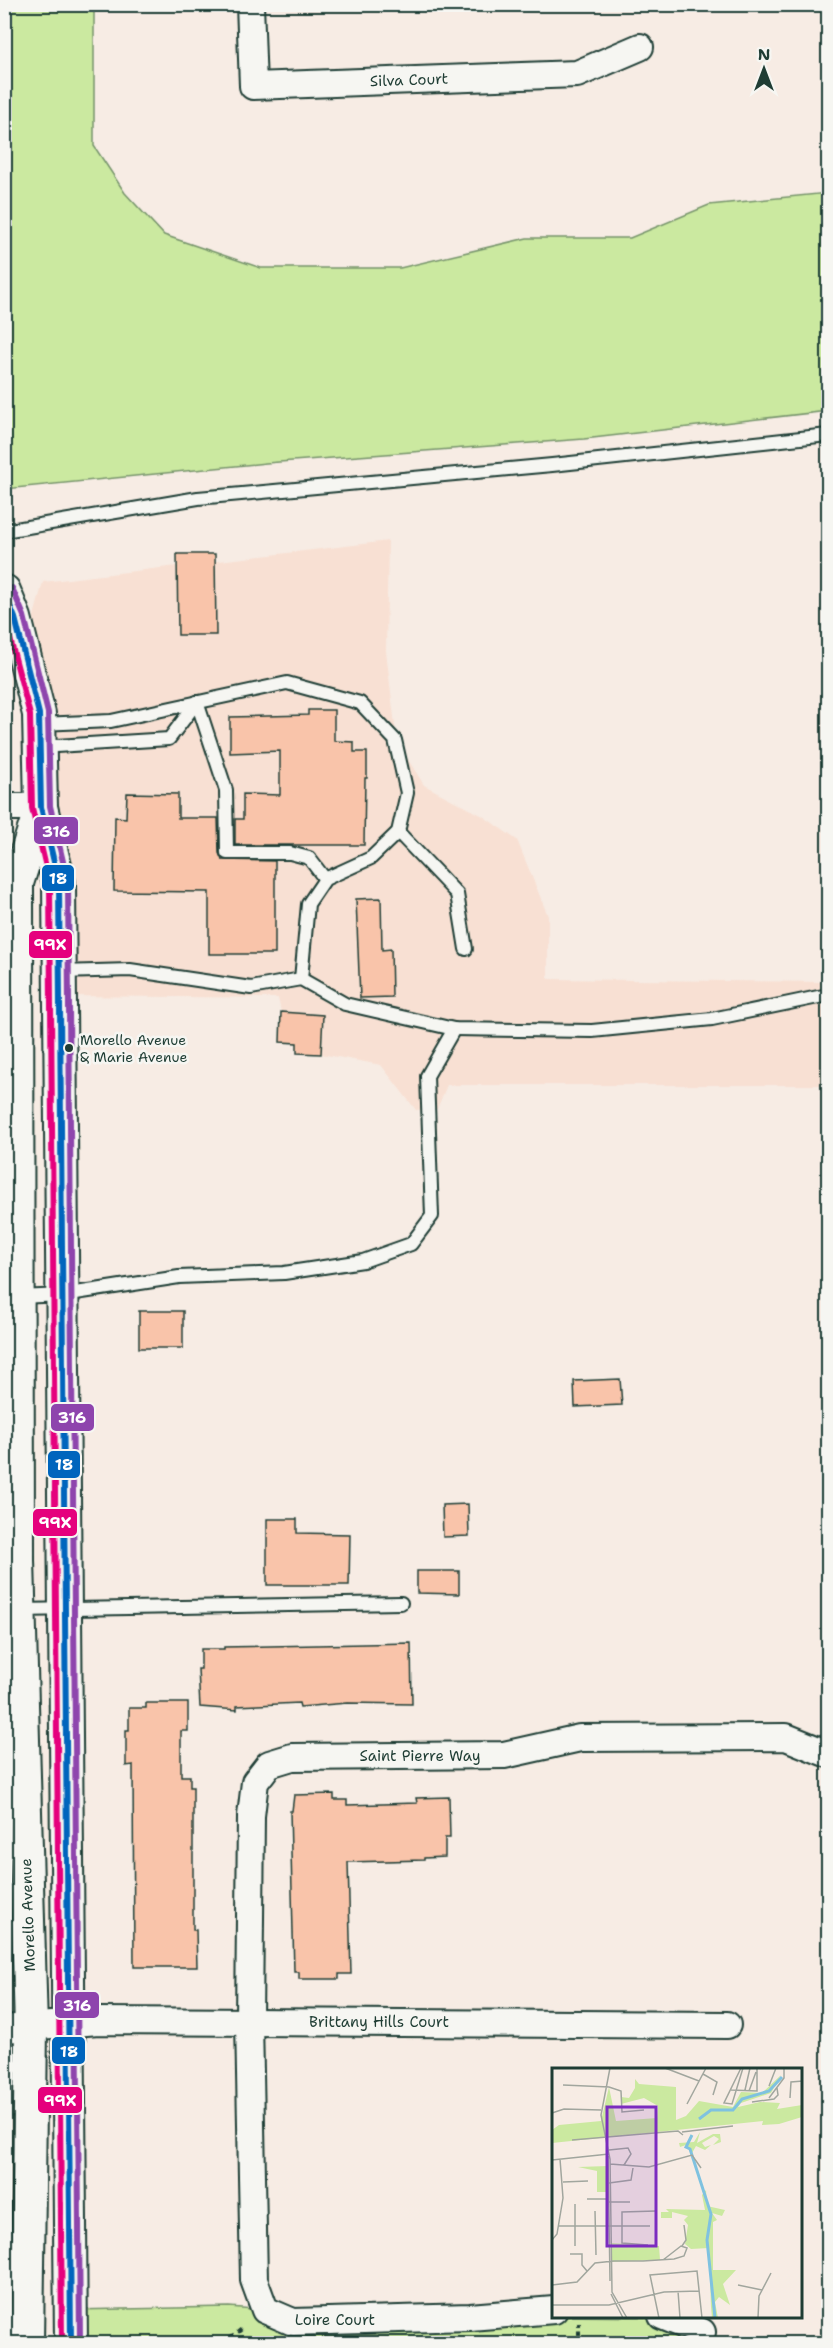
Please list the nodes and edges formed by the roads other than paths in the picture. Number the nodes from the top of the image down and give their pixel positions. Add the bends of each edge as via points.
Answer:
1 (250, 4) edge
2 (640, 46) dead end
3 (828, 435) edge
4 (4, 531) edge
5 (4, 591) edge
6 (197, 702) junction
7 (40, 736) junction
8 (4, 807) edge
9 (41, 807) junction
10 (398, 832) junction
11 (325, 879) junction
12 (466, 949) dead end
13 (60, 972) junction
14 (301, 979) junction
15 (828, 995) edge
16 (454, 1029) junction
17 (63, 1295) junction
18 (18, 1298) junction
19 (11, 1560) edge
20 (401, 1603) dead end
21 (19, 1610) junction
22 (65, 1610) junction
23 (828, 1754) edge
24 (249, 2021) junction
25 (69, 2024) junction
26 (727, 2025) dead end
27 (18, 2029) edge
28 (552, 2310) edge
29 (667, 2318) edge
30 (702, 2332) dead end
31 (27, 2343) edge
32 (71, 2343) edge

1 - 2 street, Silva Court via 253,86 577,74
3 - 4 lane via 198,498
5 - 7 street, Morello Avenue via 15,618 39,714
6 - 7 lane
6 - 7 lane via 169,739
6 - 10 lane via 287,683 360,703 395,740 407,793
6 - 11 lane via 226,790 227,853 290,853 309,858
7 - 9 street, Morello Avenue
8 - 9 street
9 - 13 street, Morello Avenue via 59,883
9 - 18 street, Morello Avenue via 17,883
10 - 11 lane via 371,858
10 - 12 lane via 457,894
11 - 14 lane via 308,904
13 - 14 lane via 130,970 251,988
13 - 17 street, Morello Avenue
14 - 16 lane via 345,1004
15 - 16 lane via 712,1019 592,1031
16 - 17 lane via 427,1076 432,1216 411,1244 363,1261 284,1273 179,1277
17 - 18 lane
17 - 22 street, Morello Avenue
18 - 19 street, Morello Avenue
19 - 21 street, Morello Avenue
20 - 22 lane
21 - 22 lane
21 - 27 street, Morello Avenue
22 - 25 street, Morello Avenue
23 - 24 street, Saint Pierre Way via 786,1737 580,1738 504,1755 292,1756 269,1764 255,1782 250,1816
24 - 25 street, Brittany Hills Court
24 - 26 street, Brittany Hills Court
24 - 28 street, Loire Court via 254,2280 265,2310 293,2322 471,2317
25 - 27 street, Brittany Hills Court
25 - 32 street, Morello Avenue
27 - 31 street, Morello Avenue
29 - 30 street

